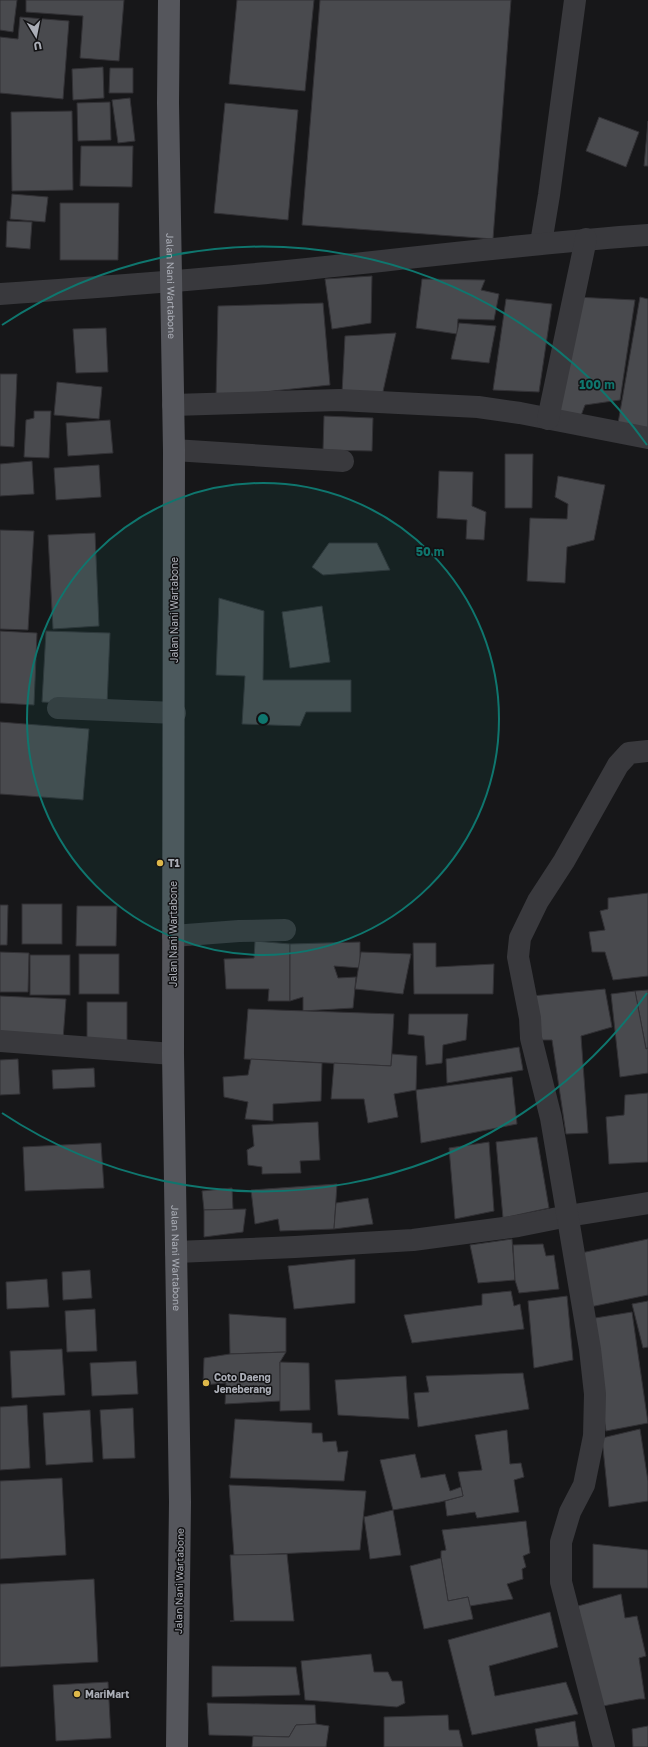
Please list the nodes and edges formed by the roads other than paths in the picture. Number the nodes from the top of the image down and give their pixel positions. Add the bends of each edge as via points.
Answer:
1 (169, 0) edge
2 (575, 0) edge
3 (648, 235) edge
4 (586, 239) junction
5 (541, 243) junction
6 (170, 282) junction
7 (0, 294) edge
8 (173, 404) junction
9 (548, 419) junction
10 (648, 438) edge
11 (174, 450) junction
12 (343, 461) dead end
13 (58, 708) dead end
14 (175, 713) junction
15 (648, 751) edge
16 (285, 930) dead end
17 (173, 936) junction
18 (0, 1041) edge
19 (173, 1054) junction
20 (648, 1204) edge
21 (568, 1216) junction
22 (176, 1252) junction
23 (178, 1747) edge
24 (604, 1747) edge

1 - 6 main road, Jalan Nani Wartabone
2 - 5 street
3 - 4 street
4 - 5 street
4 - 9 street
5 - 6 street
6 - 7 street
6 - 8 main road, Jalan Nani Wartabone
8 - 9 street via 339,400 478,407
8 - 11 main road, Jalan Nani Wartabone
9 - 10 street
11 - 12 street
11 - 14 main road, Jalan Nani Wartabone
13 - 14 street
14 - 17 main road, Jalan Nani Wartabone
15 - 21 street via 629,753 618,766 564,861 538,900 520,938 518,958 530,1018 531,1038 551,1118
16 - 17 street
17 - 19 main road, Jalan Nani Wartabone
18 - 19 street
19 - 22 main road, Jalan Nani Wartabone
20 - 21 street
21 - 22 street via 518,1226 413,1240
21 - 24 street via 595,1394 594,1436 584,1485 570,1512 561,1542 561,1582
22 - 23 main road, Jalan Nani Wartabone via 180,1502

